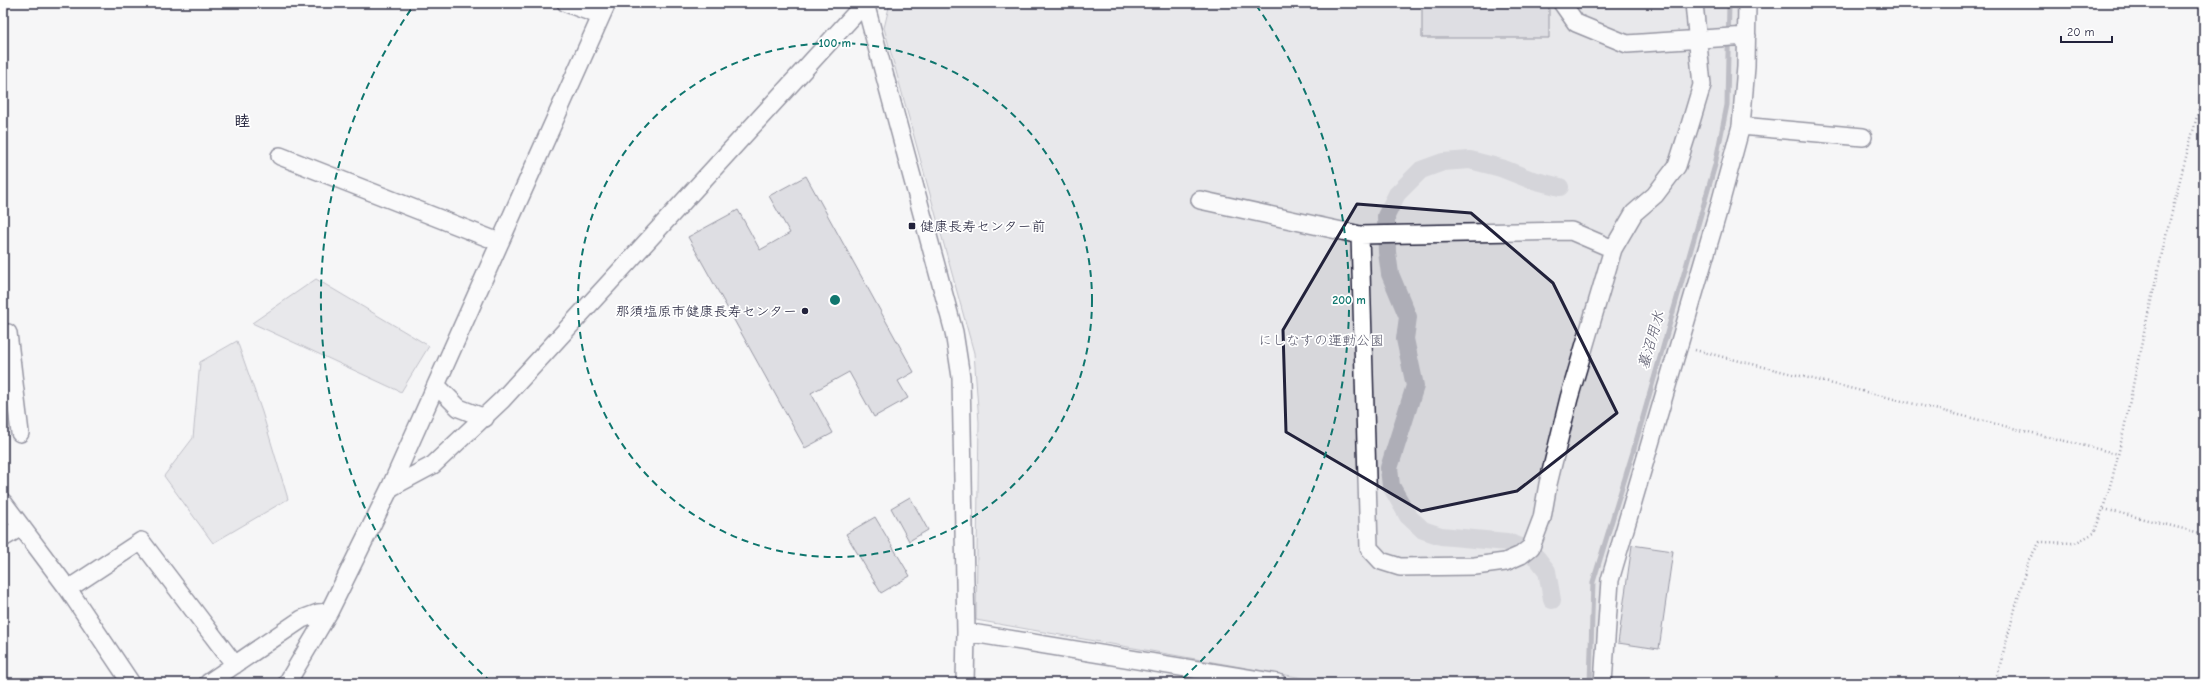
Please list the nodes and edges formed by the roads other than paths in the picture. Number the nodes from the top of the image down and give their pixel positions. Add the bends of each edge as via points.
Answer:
1 (566, 3) edge
2 (865, 3) edge
3 (1562, 3) edge
4 (1694, 3) edge
5 (1747, 3) edge
6 (604, 10) edge
7 (1747, 36) junction
8 (1696, 38) junction
9 (1741, 126) junction
10 (1864, 137) dead end
11 (280, 156) dead end
12 (1200, 200) dead end
13 (1360, 235) junction
14 (499, 242) junction
15 (1612, 249) junction
16 (3, 334) edge
17 (436, 385) junction
18 (485, 418) junction
19 (20, 433) dead end
20 (390, 488) junction
21 (3, 502) edge
22 (21, 527) junction
23 (3, 538) edge
24 (68, 589) junction
25 (328, 612) junction
26 (966, 632) junction
27 (235, 665) junction
28 (131, 683) edge
29 (208, 683) edge
30 (287, 683) edge
31 (965, 683) edge
32 (1278, 683) edge
33 (1603, 683) edge

1 - 6 street
2 - 18 street
2 - 26 street via 954,332 961,378
3 - 8 street via 1576,23 1627,44
4 - 8 street
5 - 7 street
6 - 14 street
7 - 8 street
7 - 9 street
8 - 15 street via 1702,85 1677,166 1655,195 1634,213
9 - 10 street
9 - 33 street via 1610,580
11 - 14 street
12 - 13 street
13 - 15 street via 1571,231
13 - 15 street via 1369,548 1381,560 1400,567 1475,566 1505,562 1521,555 1531,546 1542,518 1569,398
14 - 17 street
16 - 19 street via 8,333
17 - 18 street via 459,408
17 - 20 street
18 - 20 street via 433,465
20 - 25 street
21 - 22 street
22 - 23 street
22 - 24 street
24 - 27 street via 141,541
24 - 28 street
25 - 27 street via 302,619
25 - 30 street
26 - 31 street
26 - 32 street
27 - 29 street

